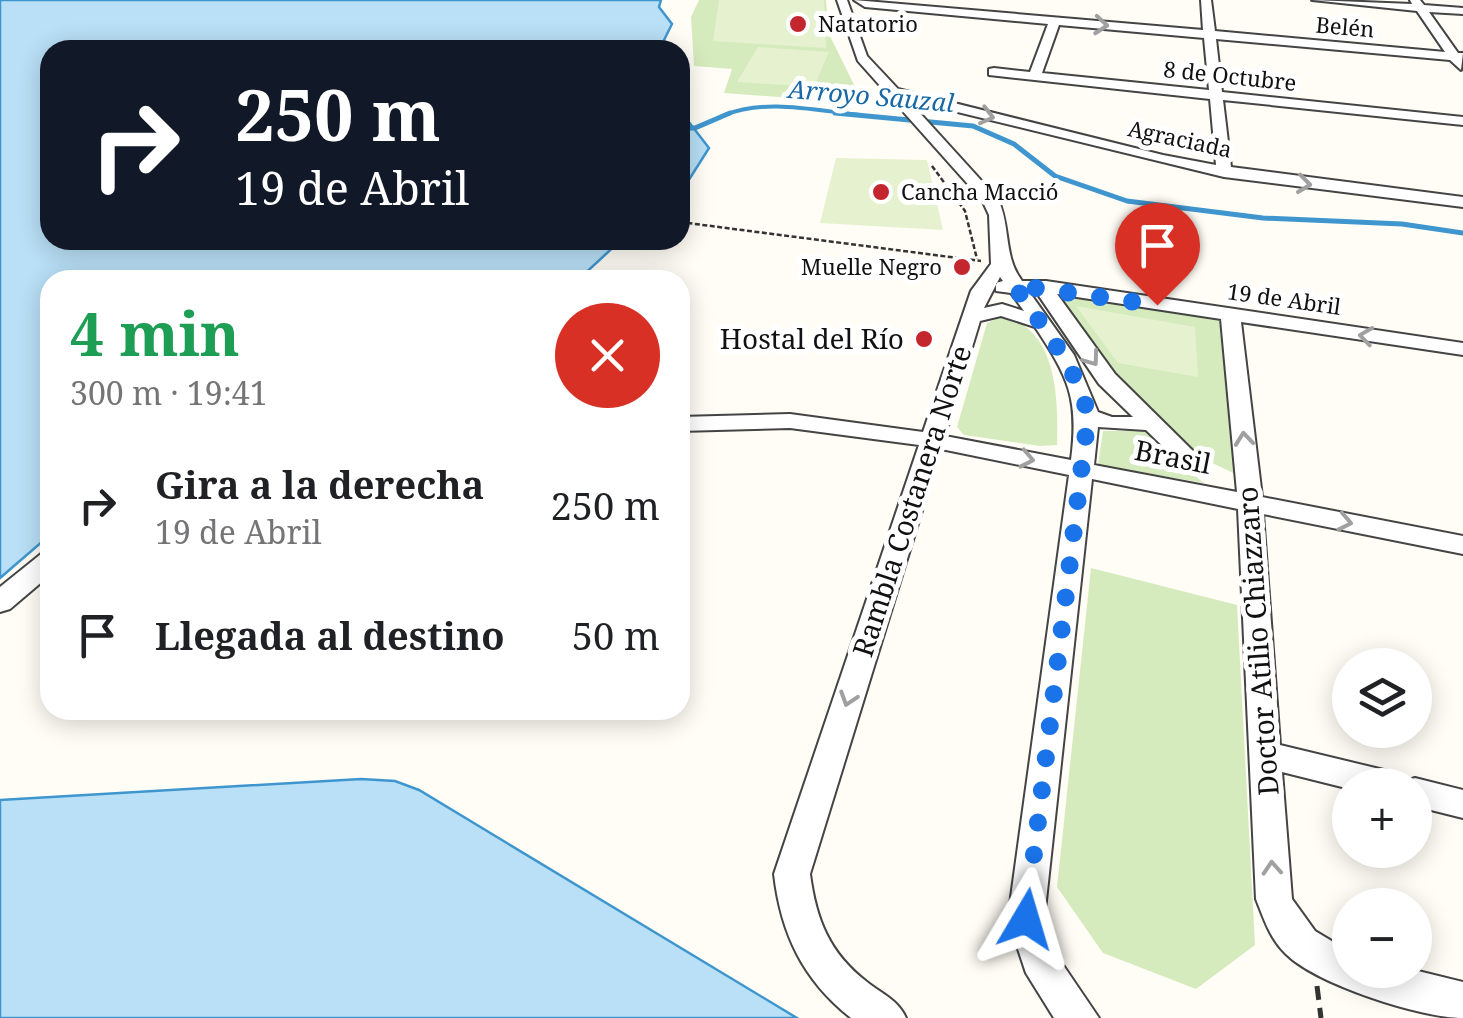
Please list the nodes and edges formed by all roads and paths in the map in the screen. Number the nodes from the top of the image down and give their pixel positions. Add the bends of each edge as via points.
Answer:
1 (987, 0) edge
2 (1206, 0) edge
3 (1317, 0) edge
4 (1376, 0) edge
5 (865, 1) edge
6 (845, 3) edge
7 (1418, 4) edge
8 (1463, 9) edge
9 (980, 14) junction
10 (1055, 20) junction
11 (1209, 35) junction
12 (1459, 57) edge
13 (1463, 68) edge
14 (994, 72) dead end
15 (1036, 76) junction
16 (892, 92) junction
17 (1215, 95) junction
18 (1463, 121) edge
19 (932, 165) dead end
20 (1224, 172) junction
21 (1463, 202) edge
22 (690, 223) edge
23 (997, 270) junction
24 (1046, 287) junction
25 (1232, 316) junction
26 (972, 317) junction
27 (1039, 322) junction
28 (1462, 351) edge
29 (1088, 416) junction
30 (1150, 422) junction
31 (690, 424) edge
32 (931, 440) junction
33 (1183, 453) dead end
34 (1080, 469) junction
35 (1250, 503) junction
36 (1463, 545) edge
37 (40, 568) edge
38 (0, 602) edge
39 (1264, 754) junction
40 (1332, 771) edge
41 (1432, 796) edge
42 (1463, 804) edge
43 (1463, 1001) edge
44 (886, 1018) edge
45 (1079, 1018) edge

1 - 9 street
2 - 11 street
3 - 7 street
4 - 7 street
5 - 6 street
5 - 9 street, Belén
6 - 16 street via 854,46
7 - 8 street
7 - 12 street
9 - 10 street, Belén
10 -> 11 street, Belén
10 - 15 street
11 - 12 street, Belén
11 - 17 street
12 - 13 street
14 - 15 street, 8 de Octubre
15 - 17 street, 8 de Octubre
16 -> 20 street, Agraciada
16 - 23 street via 955,157 997,215
17 - 18 street, 8 de Octubre
17 - 20 street
19 - 23 path
20 -> 21 street, Agraciada
22 - 23 path
23 - 24 street, 19 de Abril
23 - 26 street, Rambla Costanera Norte via 980,291
23 - 27 street
24 - 25 street, 19 de Abril
24 -> 30 street via 1048,300 1106,379
28 -> 25 street, 19 de Abril
35 -> 25 street, Doctor Atilio Chiazzaro
26 - 27 street via 1002,310
26 - 32 street, Rambla Costanera Norte
27 - 29 street via 1072,372
29 - 30 street via 1110,424
29 - 34 street
30 - 33 street
31 - 32 street, Brasil via 790,421
32 -> 34 street, Brasil
32 -> 44 street, Rambla Costanera Norte via 792,874 796,917 820,965
34 - 35 street, Brasil
34 - 45 street via 1026,919 1048,981
35 -> 36 street, Brasil
35 - 39 street, Doctor Atilio Chiazzaro
37 - 38 street
39 - 40 street
43 -> 39 street, Doctor Atilio Chiazzaro via 1344,969 1288,929 1274,899
41 - 42 street

